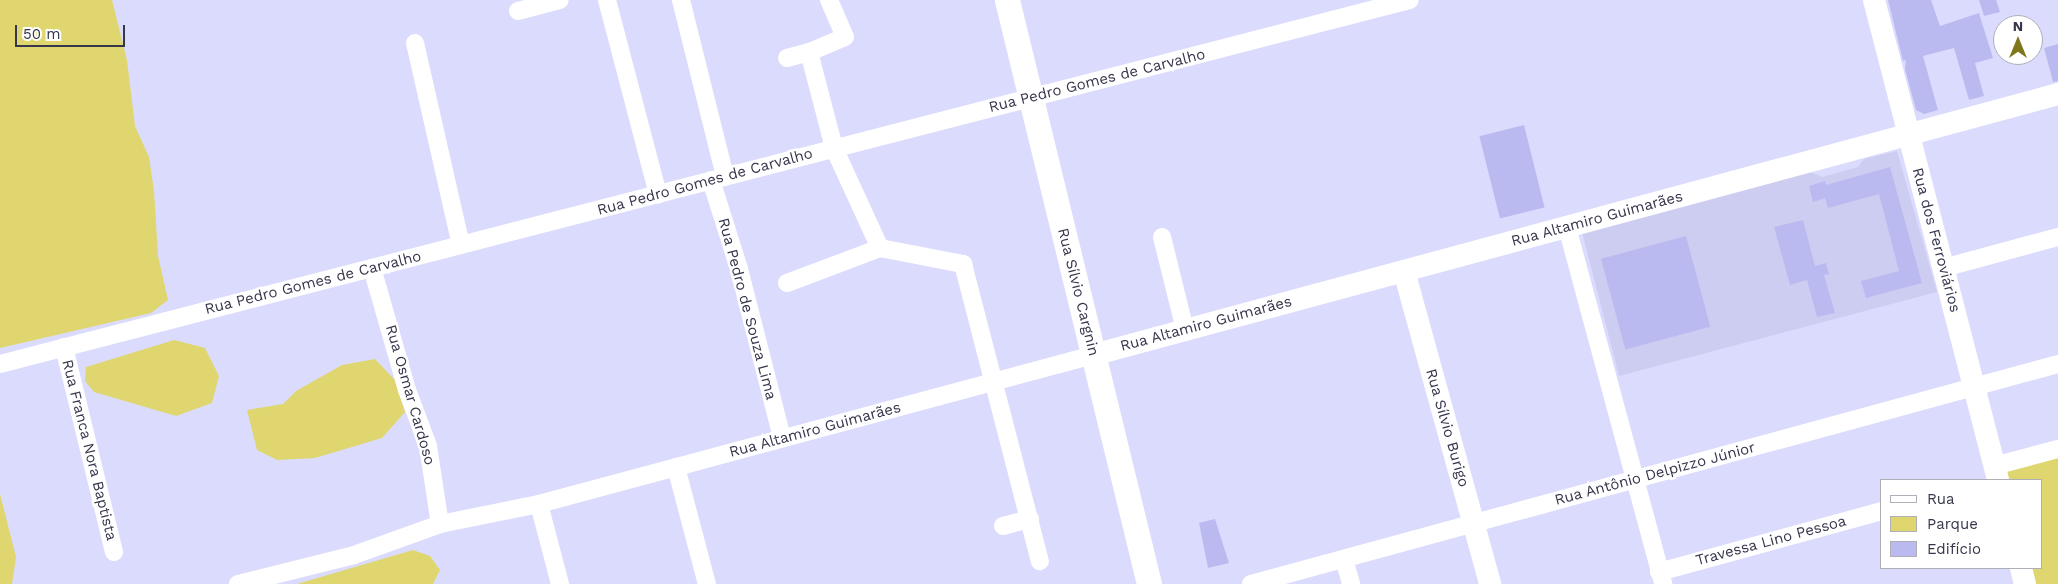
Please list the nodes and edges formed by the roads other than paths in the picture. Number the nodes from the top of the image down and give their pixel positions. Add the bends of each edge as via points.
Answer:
1 (560, 0) edge
2 (607, 0) edge
3 (681, 0) edge
4 (829, 0) edge
5 (1410, 0) edge
6 (1874, 0) edge
7 (1009, 2) edge
8 (518, 11) dead end
9 (415, 43) dead end
10 (809, 52) junction
11 (786, 58) dead end
12 (2058, 94) edge
13 (1031, 98) junction
14 (1909, 135) junction
15 (834, 148) junction
16 (718, 179) junction
17 (658, 194) junction
18 (1567, 227) junction
19 (1162, 237) dead end
20 (2058, 237) edge
21 (461, 245) junction
22 (880, 248) junction
23 (372, 268) junction
24 (1943, 268) junction
25 (1404, 271) junction
26 (787, 283) dead end
27 (1185, 330) junction
28 (64, 347) junction
29 (1093, 355) junction
30 (0, 364) edge
31 (2058, 364) edge
32 (996, 381) junction
33 (1974, 387) junction
34 (782, 438) junction
35 (2058, 449) edge
36 (676, 467) junction
37 (1996, 476) edge
38 (1635, 479) junction
39 (539, 504) junction
40 (1880, 512) edge
41 (1030, 519) junction
42 (1473, 523) junction
43 (440, 524) junction
44 (1003, 526) dead end
45 (114, 552) dead end
46 (1344, 559) junction
47 (1040, 561) dead end
48 (2021, 569) edge
49 (1661, 578) edge
50 (238, 584) edge
51 (560, 584) edge
52 (707, 584) edge
53 (1149, 584) edge
54 (1251, 584) edge
55 (1351, 584) edge
56 (1490, 584) edge
57 (2025, 584) edge

1 - 8 street
2 - 17 street
3 - 16 street, Rua Pedro de Souza Lima
4 - 10 street via 845,37
5 - 13 street, Rua Pedro Gomes de Carvalho
6 - 14 street, Rua dos Ferroviários
7 - 13 main road, Rua Sílvio Cargnin
9 - 21 street
10 - 11 street
10 - 15 street
12 - 14 street, Rua Altamiro Guimarães
13 - 15 street, Rua Pedro Gomes de Carvalho
13 - 29 main road, Rua Sílvio Cargnin
14 - 18 street, Rua Altamiro Guimarães
14 - 24 street, Rua dos Ferroviários
15 - 16 street, Rua Pedro Gomes de Carvalho
15 - 22 street
16 - 17 street, Rua Pedro Gomes de Carvalho
16 - 34 street, Rua Pedro de Souza Lima
17 - 21 street, Rua Pedro Gomes de Carvalho
18 - 25 street, Rua Altamiro Guimarães
18 - 38 street
19 - 27 street
20 - 24 street
21 - 23 street, Rua Pedro Gomes de Carvalho
22 - 26 street
22 - 32 street via 964,264
23 - 28 street, Rua Pedro Gomes de Carvalho
23 - 43 street, Rua Osmar Cardoso via 407,390 428,446
24 - 33 street, Rua dos Ferroviários
25 - 27 street, Rua Altamiro Guimarães
25 - 42 street, Rua Sílvio Burigo
27 - 29 street, Rua Altamiro Guimarães
28 - 30 street, Rua Pedro Gomes de Carvalho
28 - 45 street, Rua Franca Nora Baptista
29 - 32 street, Rua Altamiro Guimarães
29 - 53 main road, Rua Sílvio Cargnin
31 - 33 street, Rua Antônio Delpizzo Júnior
32 - 34 street, Rua Altamiro Guimarães
32 - 41 street
33 - 37 street, Rua dos Ferroviários
33 - 38 street, Rua Antônio Delpizzo Júnior
34 - 36 street, Rua Altamiro Guimarães
35 - 37 street
36 - 39 street, Rua Altamiro Guimarães
36 - 52 street
38 - 42 street, Rua Antônio Delpizzo Júnior
38 - 49 street
39 - 43 street, Rua Altamiro Guimarães
39 - 51 street
40 - 49 street, Travessa Lino Pessoa
41 - 44 street
41 - 47 street
42 - 46 street, Rua Antônio Delpizzo Júnior
42 - 56 street, Rua Sílvio Burigo
43 - 50 street, Rua Altamiro Guimarães via 354,555
46 - 54 street, Rua Antônio Delpizzo Júnior
46 - 55 street
48 - 57 street

